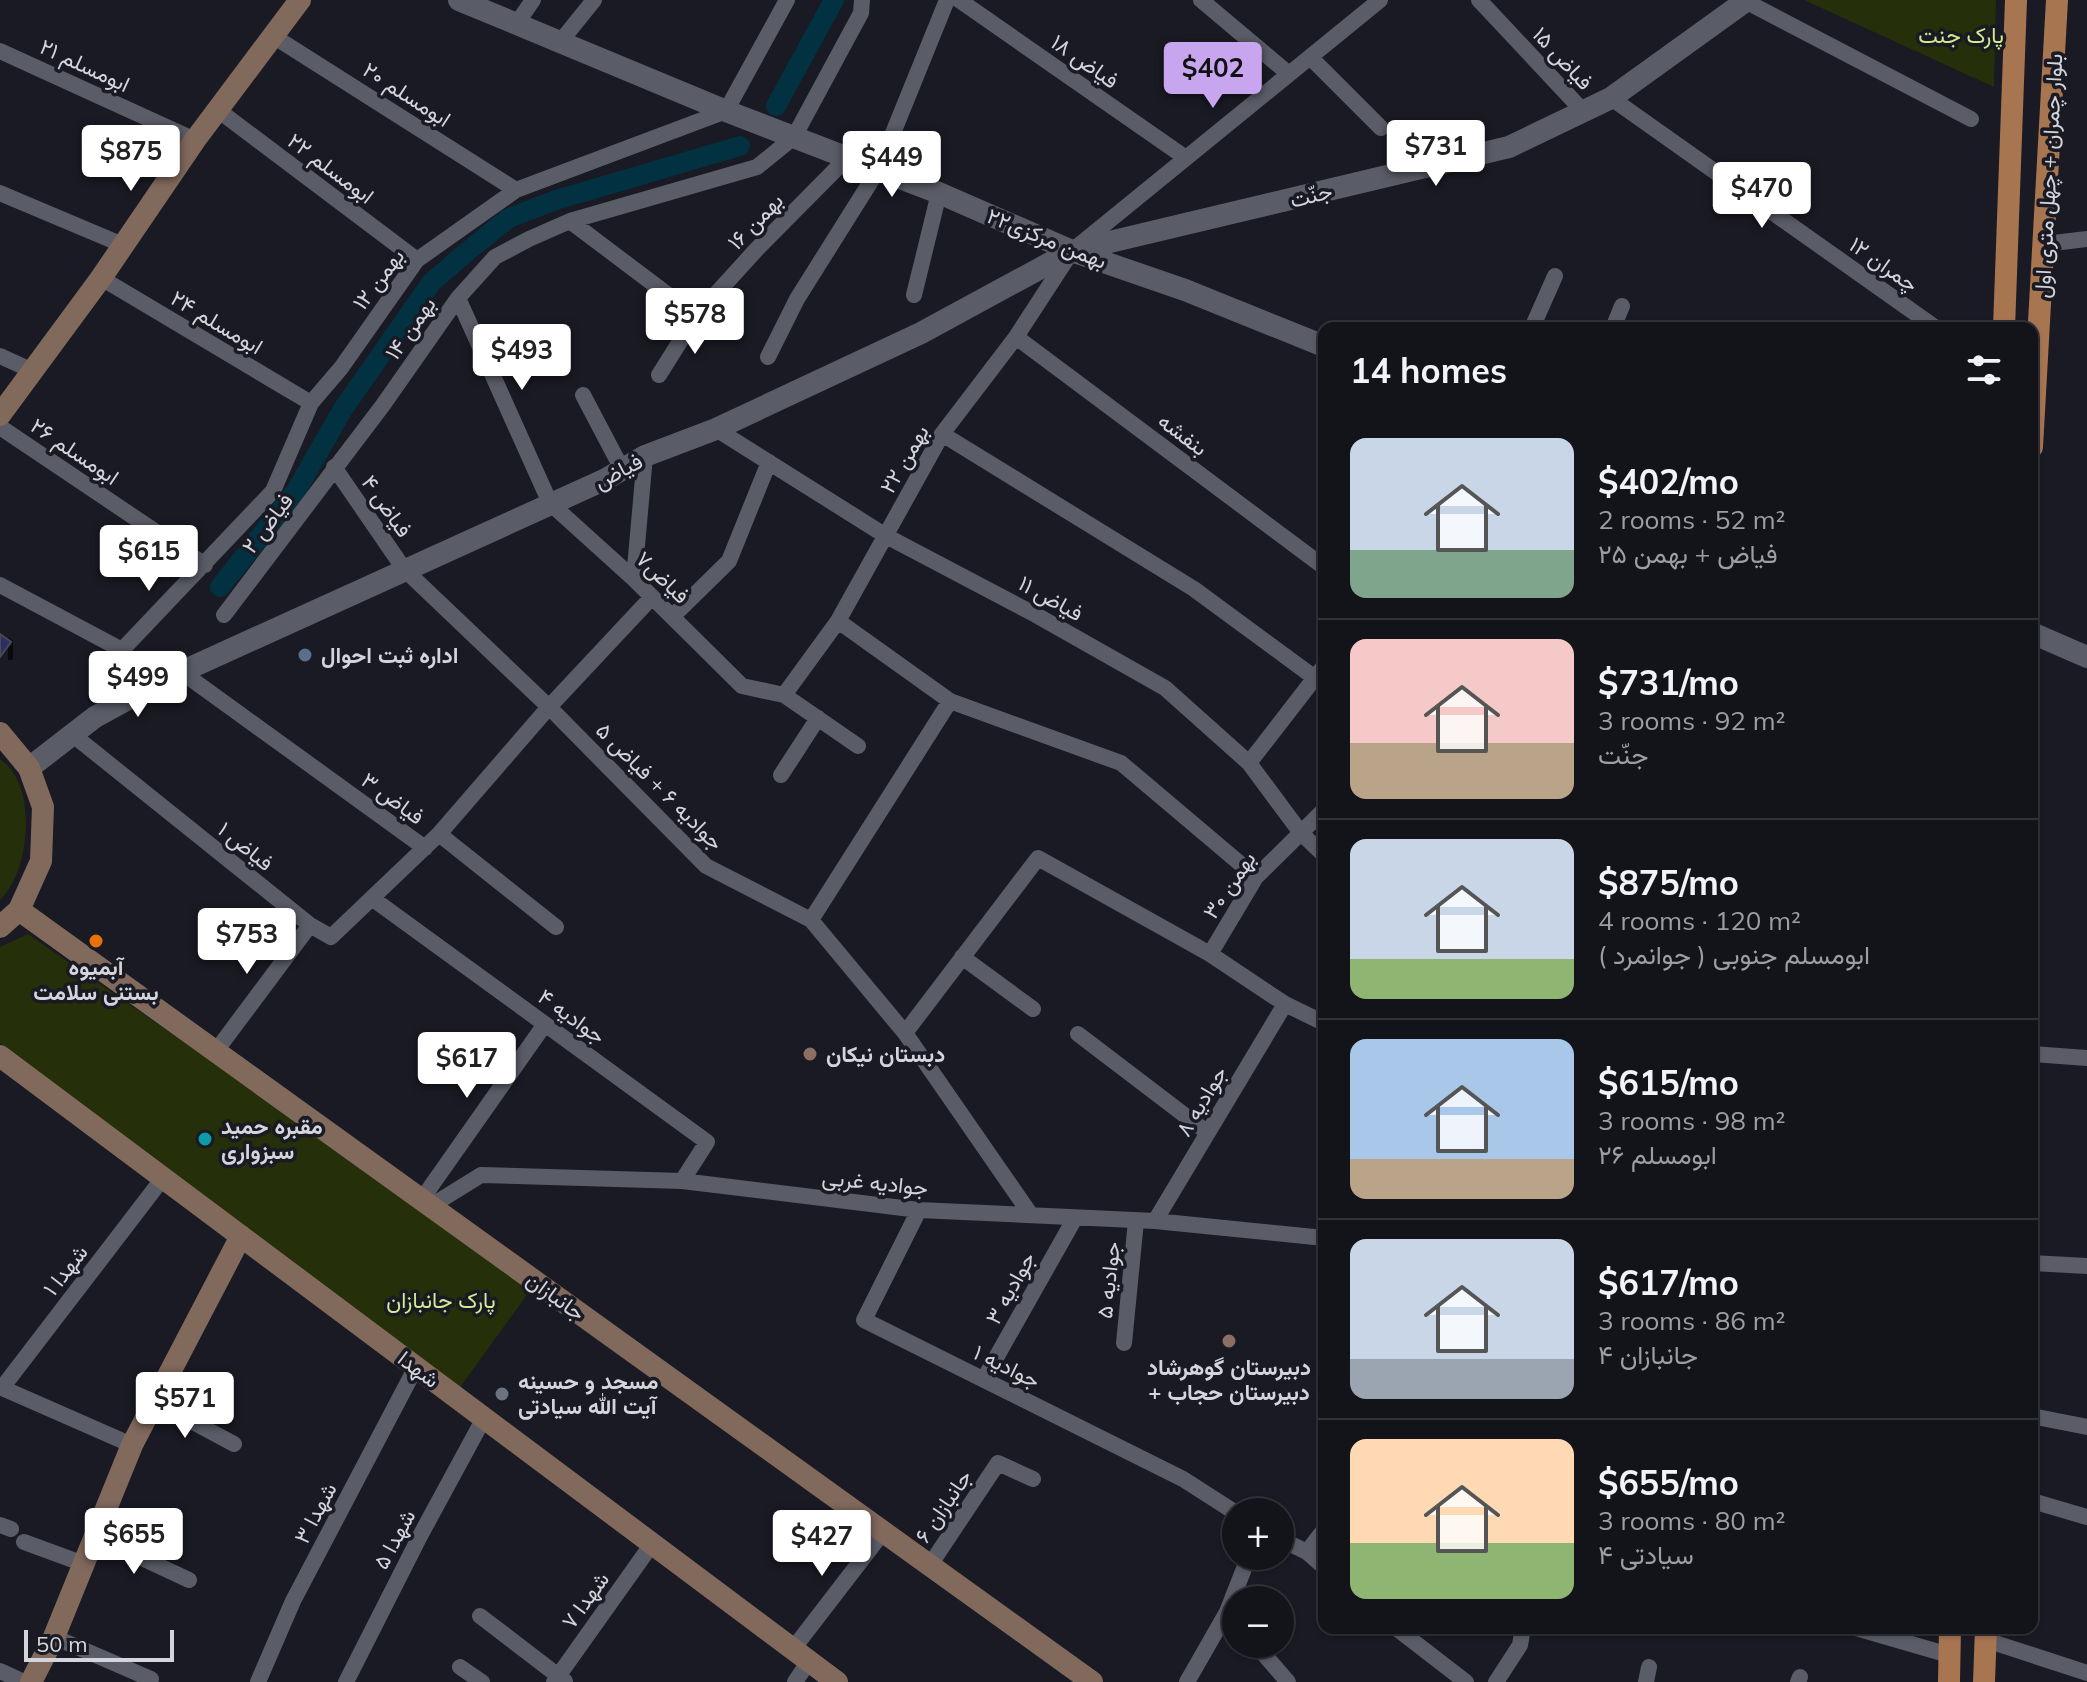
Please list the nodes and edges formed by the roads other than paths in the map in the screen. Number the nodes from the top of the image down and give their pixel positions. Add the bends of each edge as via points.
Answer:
1 (300, 0) edge
2 (533, 0) edge
3 (594, 0) edge
4 (787, 0) edge
5 (862, 0) edge
6 (947, 0) edge
7 (959, 0) edge
8 (1201, 0) edge
9 (1380, 0) edge
10 (1479, 0) edge
11 (1744, 0) edge
12 (2016, 0) edge
13 (2057, 0) edge
14 (467, 1) edge
15 (517, 23) junction
16 (273, 36) junction
17 (561, 41) junction
18 (0, 51) edge
19 (1310, 57) junction
20 (1289, 74) junction
21 (1611, 98) junction
22 (218, 110) junction
23 (726, 111) junction
24 (1583, 111) junction
25 (1971, 119) dead end
26 (1381, 128) dead end
27 (794, 137) junction
28 (195, 140) junction
29 (847, 158) junction
30 (1186, 158) junction
31 (878, 170) junction
32 (516, 190) junction
33 (0, 193) edge
34 (939, 193) junction
35 (570, 221) junction
36 (2087, 239) edge
37 (2045, 244) junction
38 (123, 245) junction
39 (1072, 251) junction
40 (417, 260) junction
41 (1555, 276) dead end
42 (101, 278) junction
43 (914, 295) dead end
44 (458, 298) junction
45 (1622, 306) dead end
46 (696, 316) junction
47 (1535, 322) edge
48 (1615, 322) edge
49 (1928, 322) edge
50 (2004, 322) edge
51 (1016, 337) junction
52 (1318, 344) edge
53 (2038, 353) edge
54 (0, 356) edge
55 (768, 357) dead end
56 (33, 371) junction
57 (659, 375) dead end
58 (583, 395) dead end
59 (311, 403) junction
60 (0, 415) edge
61 (0, 427) edge
62 (716, 429) junction
63 (942, 434) junction
64 (645, 456) junction
65 (769, 462) junction
66 (334, 467) junction
67 (623, 471) junction
68 (316, 495) joint
69 (550, 503) junction
70 (886, 536) junction
71 (1318, 563) edge
72 (205, 565) junction
73 (404, 569) junction
74 (634, 579) junction
75 (0, 585) edge
76 (652, 597) junction
77 (224, 615) dead end
78 (672, 617) junction
79 (838, 621) junction
80 (2038, 636) edge
81 (2087, 657) edge
82 (1318, 671) edge
83 (183, 673) junction
84 (1318, 673) edge
85 (784, 695) junction
86 (950, 701) junction
87 (549, 707) junction
88 (818, 718) junction
89 (0, 733) edge
90 (73, 735) junction
91 (858, 746) dead end
92 (1249, 763) junction
93 (29, 768) junction
94 (781, 775) dead end
95 (1318, 816) edge
96 (1301, 833) junction
97 (439, 834) junction
98 (425, 848) junction
99 (1318, 849) edge
100 (1256, 877) junction
101 (373, 899) junction
102 (19, 910) junction
103 (811, 920) junction
104 (310, 925) junction
105 (0, 927) edge
106 (556, 927) dead end
107 (1210, 954) junction
108 (962, 957) junction
109 (1285, 1004) junction
110 (1033, 1009) dead end
111 (1318, 1020) edge
112 (545, 1024) junction
113 (905, 1033) junction
114 (1078, 1034) dead end
115 (216, 1051) junction
116 (2038, 1054) edge
117 (0, 1056) edge
118 (2087, 1058) edge
119 (1208, 1133) junction
120 (163, 1178) junction
121 (682, 1181) junction
122 (426, 1203) junction
123 (919, 1210) junction
124 (1031, 1215) junction
125 (1075, 1218) junction
126 (1136, 1221) junction
127 (1155, 1221) junction
128 (241, 1236) junction
129 (1318, 1237) edge
130 (2038, 1263) edge
131 (2087, 1266) edge
132 (1124, 1343) dead end
133 (416, 1367) junction
134 (984, 1379) junction
135 (1, 1387) edge
136 (154, 1401) junction
137 (2038, 1417) edge
138 (484, 1418) junction
139 (2087, 1427) edge
140 (234, 1444) dead end
141 (132, 1445) junction
142 (1033, 1479) dead end
143 (2038, 1503) edge
144 (1222, 1504) edge
145 (2087, 1517) edge
146 (883, 1532) junction
147 (95, 1536) junction
148 (1318, 1538) edge
149 (24, 1542) dead end
150 (652, 1544) junction
151 (1294, 1546) edge
152 (1307, 1552) junction
153 (1318, 1562) edge
154 (84, 1564) junction
155 (930, 1565) junction
156 (189, 1580) dead end
157 (480, 1616) dead end
158 (1222, 1631) edge
159 (1404, 1634) edge
160 (1522, 1634) edge
161 (1877, 1634) edge
162 (1950, 1634) edge
163 (1986, 1634) edge
164 (54, 1637) junction
165 (801, 1655) junction
166 (1949, 1655) junction
167 (1267, 1658) edge
168 (460, 1667) dead end
169 (0, 1671) edge
170 (2087, 1673) edge
171 (151, 1679) dead end
172 (559, 1680) edge
173 (24, 1682) edge
174 (31, 1682) edge
175 (258, 1682) edge
176 (346, 1682) edge
177 (482, 1682) edge
178 (795, 1682) edge
179 (837, 1682) edge
180 (1092, 1682) edge
181 (1187, 1682) edge
182 (1288, 1682) edge
183 (1466, 1682) edge
184 (1496, 1682) edge
185 (1949, 1682) edge
186 (1984, 1682) edge

1 - 16 main road
2 - 15 street
3 - 17 street
4 - 23 street
5 - 27 street via 861,13
6 - 31 street
7 - 30 street, فیاض ۱۸
8 - 20 street
9 - 19 street, بهمن ۲۲
10 - 24 street, فیاض ۱۵
11 - 21 street, جنّت
11 - 25 street
12 - 50 main road, بلوار چمران + چهل متری اول
13 - 37 main road, بلوار چمران + چهل متری اول
14 - 15 street, ۲۲بهمن مرکزی
15 - 17 street, ۲۲بهمن مرکزی
16 - 22 main road
16 - 32 street, ابومسلم ۲۰
17 - 23 street, ۲۲بهمن مرکزی
18 - 28 street, ابومسلم ۲۱
19 - 20 street, بهمن ۲۲
19 - 26 street
20 - 30 street, بهمن ۲۲
21 - 24 street, جنّت
21 - 49 street, چمران ۱۲
22 - 28 main road
22 - 40 street, ابومسلم ۲۲
23 - 27 street, ۲۲بهمن مرکزی
23 - 32 street, بهمن ۱۲
24 - 39 street, جنّت via 1509,147
27 - 29 street, ۲۲بهمن مرکزی
27 - 35 street, بهمن ۱۴ via 757,167
28 - 38 main road
29 - 31 street, ۲۲بهمن مرکزی
29 - 46 street, بهمن ۱۶
30 - 39 street, بهمن ۲۲
31 - 34 street, ۲۲بهمن مرکزی
31 - 55 street via 797,299
32 - 40 street, بهمن ۱۲
33 - 38 street
34 - 39 street, ۲۲بهمن مرکزی
34 - 43 street
35 - 44 street, بهمن ۱۴ via 495,257
35 - 46 street
36 - 37 street
37 - 53 main road, بلوار چمران + چهل متری اول
38 - 42 main road
39 - 51 street, بهمن ۲۲
39 - 52 street, ۲۲بهمن مرکزی
39 - 62 street, فیاض via 921,333
40 - 59 street, بهمن ۱۲
41 - 47 street
42 - 56 main road
42 - 59 street, ابومسلم ۲۴
44 - 66 street, بهمن ۱۴
44 - 69 street
45 - 48 street
46 - 57 street, بهمن ۱۶
51 - 63 street, بهمن ۲۲
51 - 71 street, بنفشه
54 - 56 street
56 - 60 main road
58 - 67 street
59 - 72 street, بهمن ۱۲ via 273,491
61 - 72 street, ابومسلم ۲۶
62 - 64 street, فیاض
62 - 65 street, فیاض ۱۱
63 - 70 street, بهمن ۲۲
63 - 82 street
64 - 67 street, فیاض
64 - 74 street
65 - 70 street, فیاض ۱۱
65 - 78 street via 729,561
66 - 68 street, بهمن ۱۴
66 - 73 street, فیاض ۴
67 - 69 street, فیاض
68 - 77 street, فیاض ۲
69 - 73 street, فیاض
69 - 74 street, فیاض۷
70 - 79 street, بهمن ۲۲
70 - 92 street, فیاض ۱۱ via 1165,688
72 - 75 street, بهمن ۱۲ via 122,650
73 - 83 street, فیاض
73 - 87 street, جوادیه ۶ + فیاض ۵
74 - 76 street, فیاض۷
76 - 78 street, فیاض۷
76 - 87 street, فیاض ۳
78 - 85 street, فیاض۷ via 742,686
79 - 85 street, بهمن ۲۲
79 - 86 street
80 - 81 street
83 - 90 street, فیاض via 95,717
83 - 98 street, فیاض ۳
84 - 92 street
85 - 88 street
86 - 100 street via 1121,763
86 - 103 street
87 - 97 street, فیاض ۳
87 - 103 street, جوادیه ۶ + فیاض ۵ via 706,866
88 - 91 street
88 - 94 street
89 - 93 main road
90 - 93 street, فیاض
90 - 104 street, فیاض ۱
92 - 96 street, فیاض ۱۱
93 - 102 main road via 43,807 41,861
95 - 96 street, بهمن ۳۰
96 - 99 street, فیاض ۱۱
96 - 100 street, بهمن ۳۰
97 - 98 street, فیاض ۳
97 - 106 street
98 - 101 street
100 - 107 street, بهمن ۳۰
101 - 104 street via 331,937
101 - 112 street, جوادیه ۴
102 - 105 main road
102 - 115 main road, جانبازان
103 - 113 street, جوادیه ۶ + فیاض ۵
104 - 115 street
107 - 108 street via 1038,858
107 - 109 street
108 - 110 street
108 - 113 street
109 - 111 street
109 - 119 street, جوادیه ۸
112 - 121 street, جوادیه ۴ via 707,1142
112 - 122 street
113 - 124 street, جوادیه ۶ + فیاض ۵
114 - 119 street
115 - 122 main road, جانبازان
116 - 118 street
117 - 120 main road, شهدا
119 - 127 street, جوادیه ۸
120 - 128 main road, شهدا
120 - 135 street, شهدا ۱
121 - 122 street, جوادیه غربی via 481,1175
121 - 123 street, جوادیه غربی
122 - 146 main road, جانبازان
123 - 124 street, جوادیه غربی
123 - 134 street, جوادیه ۱ via 864,1320
124 - 125 street, جوادیه غربی
125 - 126 street, جوادیه غربی
125 - 134 street, جوادیه ۳
126 - 127 street, جوادیه غربی
126 - 132 street, جوادیه ۵
127 - 129 street, جوادیه غربی
128 - 133 main road, شهدا
128 - 136 main road
130 - 131 street
133 - 138 main road, شهدا
133 - 175 street, شهدا ۳ via 293,1601
134 - 144 street, جوادیه ۱ via 1183,1479
135 - 141 street
136 - 140 street
136 - 141 main road
137 - 139 street
138 - 150 main road, شهدا
138 - 176 street, شهدا ۵
141 - 147 main road
142 - 155 street, جانبازان ۶ via 998,1463
143 - 145 street
146 - 155 main road, جانبازان
146 - 165 street
147 - 154 main road
147 - 156 street
148 - 152 street
149 - 154 street
150 - 165 main road, شهدا
150 - 172 street, شهدا ۷
151 - 152 street
152 - 153 street
154 - 164 main road
155 - 180 main road, جانبازان
157 - 172 street
158 - 181 street
159 - 183 street
160 - 184 street
161 - 166 street
162 - 166 main road
163 - 170 street
163 - 186 main road
164 - 171 street
164 - 174 main road
165 - 178 street
165 - 179 main road, شهدا
166 - 185 main road
167 - 182 street
168 - 177 street
169 - 173 street

